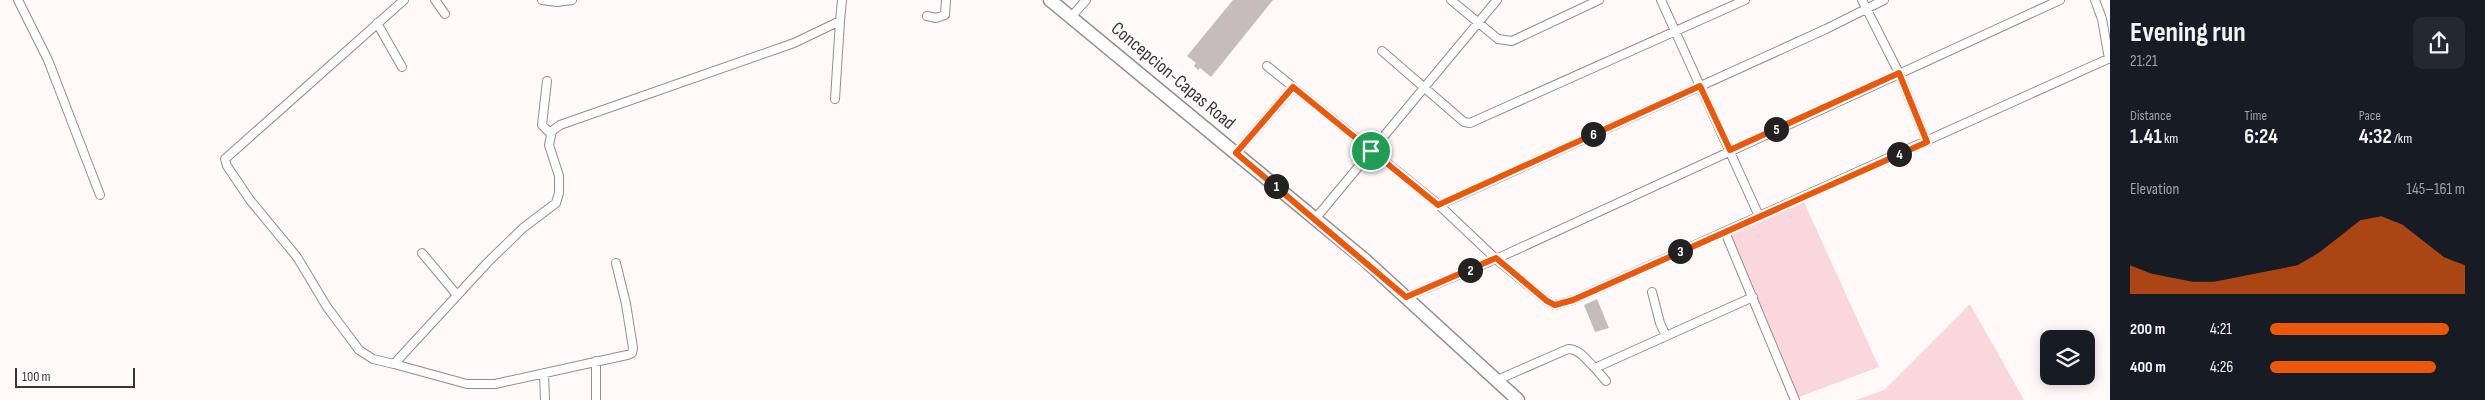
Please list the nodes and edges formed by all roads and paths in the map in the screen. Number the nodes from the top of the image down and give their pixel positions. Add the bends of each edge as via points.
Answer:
1 (18, 0) edge
2 (404, 0) edge
3 (435, 0) edge
4 (542, 0) edge
5 (572, 0) edge
6 (842, 0) edge
7 (946, 0) edge
8 (1050, 0) edge
9 (1086, 0) edge
10 (1451, 0) edge
11 (1497, 0) edge
12 (1599, 0) edge
13 (1661, 0) edge
14 (1745, 0) edge
15 (1862, 0) edge
16 (1884, 0) edge
17 (2060, 0) edge
18 (2095, 0) edge
19 (1865, 8) junction
20 (445, 14) dead end
21 (927, 16) dead end
22 (1072, 16) junction
23 (840, 21) junction
24 (1478, 22) junction
25 (377, 23) junction
26 (1675, 32) junction
27 (1382, 52) dead end
28 (2109, 58) edge
29 (1267, 66) dead end
30 (402, 67) dead end
31 (1899, 73) junction
32 (547, 81) dead end
33 (1700, 86) junction
34 (1293, 87) junction
35 (1426, 88) junction
36 (835, 99) dead end
37 (550, 134) junction
38 (1927, 142) junction
39 (1730, 150) junction
40 (1371, 151) junction
41 (1236, 153) junction
42 (100, 195) dead end
43 (1438, 205) junction
44 (1759, 216) junction
45 (1315, 219) junction
46 (1725, 232) junction
47 (422, 253) dead end
48 (1496, 258) junction
49 (616, 263) dead end
50 (1652, 292) dead end
51 (457, 295) junction
52 (1406, 297) junction
53 (1753, 297) junction
54 (1666, 336) junction
55 (596, 361) junction
56 (394, 364) junction
57 (1595, 368) junction
58 (544, 373) junction
59 (1498, 380) junction
60 (1606, 381) dead end
61 (545, 400) edge
62 (596, 400) edge
63 (1518, 400) edge
64 (1795, 400) edge

1 - 42 street via 48,60
2 - 25 street
3 - 20 street
4 - 5 street
6 - 23 street
7 - 21 street via 944,15 936,18
8 - 22 main road, Concepcion-Capas Road
9 - 22 street
10 - 24 street
11 - 24 street
12 - 24 street via 1512,41 1498,39
13 - 26 street
14 - 26 street
15 - 19 street
16 - 19 street
17 - 31 street
18 - 28 street
19 - 31 street
19 - 33 street
22 - 41 main road, Concepcion-Capas Road
23 - 36 street
23 - 37 street via 794,43 560,125
24 - 35 street
25 - 30 street
25 - 56 street via 226,159 227,166 250,200 297,257 327,307 359,350 373,359
26 - 33 street
26 - 35 street via 1470,123 1464,122
27 - 35 street
28 - 38 street
29 - 34 street
31 - 38 street
31 - 39 street
32 - 37 street via 542,125
33 - 39 street
33 - 43 street
34 - 40 street
34 - 41 street
35 - 40 street
37 - 51 street via 549,145 560,176 556,203 523,228
38 - 44 street
39 - 44 street
39 - 48 street
40 - 43 street
40 - 45 street
41 - 45 main road, Concepcion-Capas Road
43 - 48 street
44 - 46 street
45 - 52 main road, Concepcion-Capas Road
46 - 48 street via 1573,300 1555,305
46 - 53 street
47 - 51 street
48 - 52 street
49 - 55 street via 626,304 632,353
50 - 54 street
51 - 56 street
52 - 59 main road, Concepcion-Capas Road
53 - 54 street
53 - 64 street
54 - 57 street
55 - 58 street
55 - 62 street
56 - 58 street via 467,384 495,384
57 - 59 street via 1580,353 1568,349
57 - 60 street
58 - 61 street
59 - 63 main road, Concepcion-Capas Road

